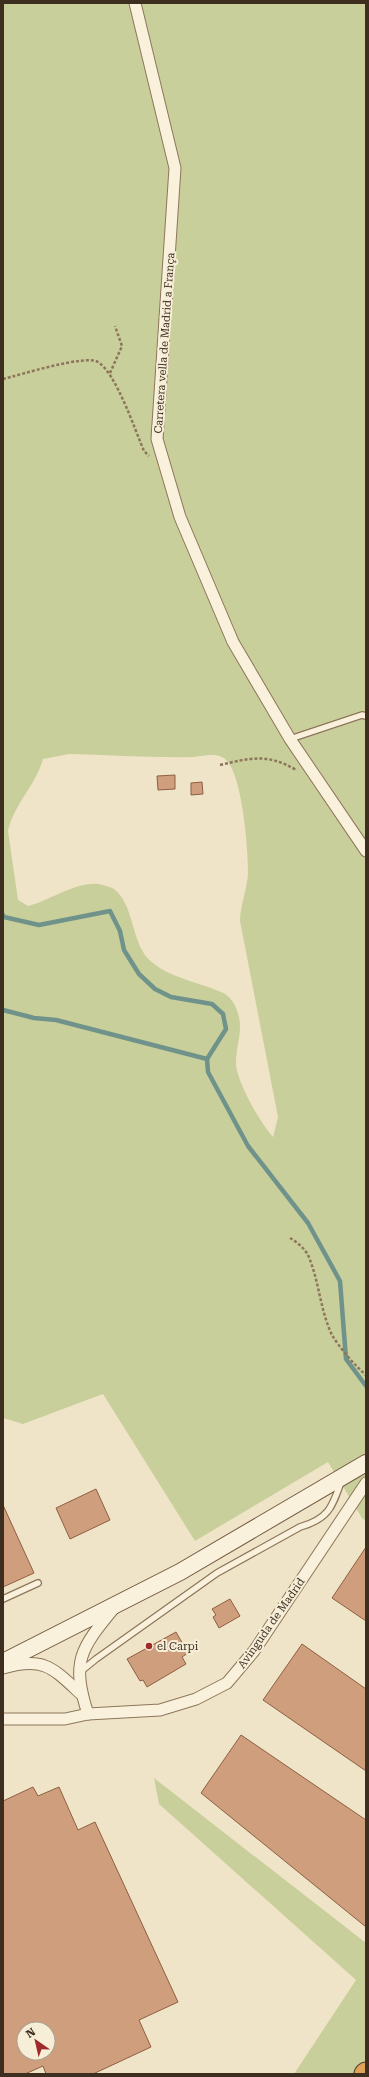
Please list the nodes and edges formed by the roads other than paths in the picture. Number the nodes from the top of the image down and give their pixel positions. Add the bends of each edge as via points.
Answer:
1 (135, 3) edge
2 (366, 716) edge
3 (290, 739) junction
4 (366, 851) edge
5 (366, 1463) edge
6 (344, 1476) junction
7 (366, 1483) edge
8 (38, 1583) dead end
9 (3, 1599) edge
10 (118, 1604) junction
11 (3, 1662) edge
12 (3, 1668) edge
13 (78, 1674) junction
14 (82, 1695) junction
15 (88, 1714) junction
16 (3, 1719) edge

1 - 3 street, Carretera vella de Madrid a França via 175,168 158,439 180,517 233,642
2 - 3 lane via 362,715
3 - 4 street, Carretera vella de Madrid a França
5 - 6 street
6 - 10 street via 180,1572
6 - 13 lane via 328,1513 314,1523 300,1527 217,1573
7 - 15 street, Avinguda de Madrid via 254,1651 227,1683 196,1699 160,1710
8 - 9 lane
10 - 11 street
10 - 13 street via 84,1649
12 - 14 street via 39,1663 49,1666
13 - 14 street
14 - 15 street
15 - 16 street, Avinguda de Madrid via 65,1719

